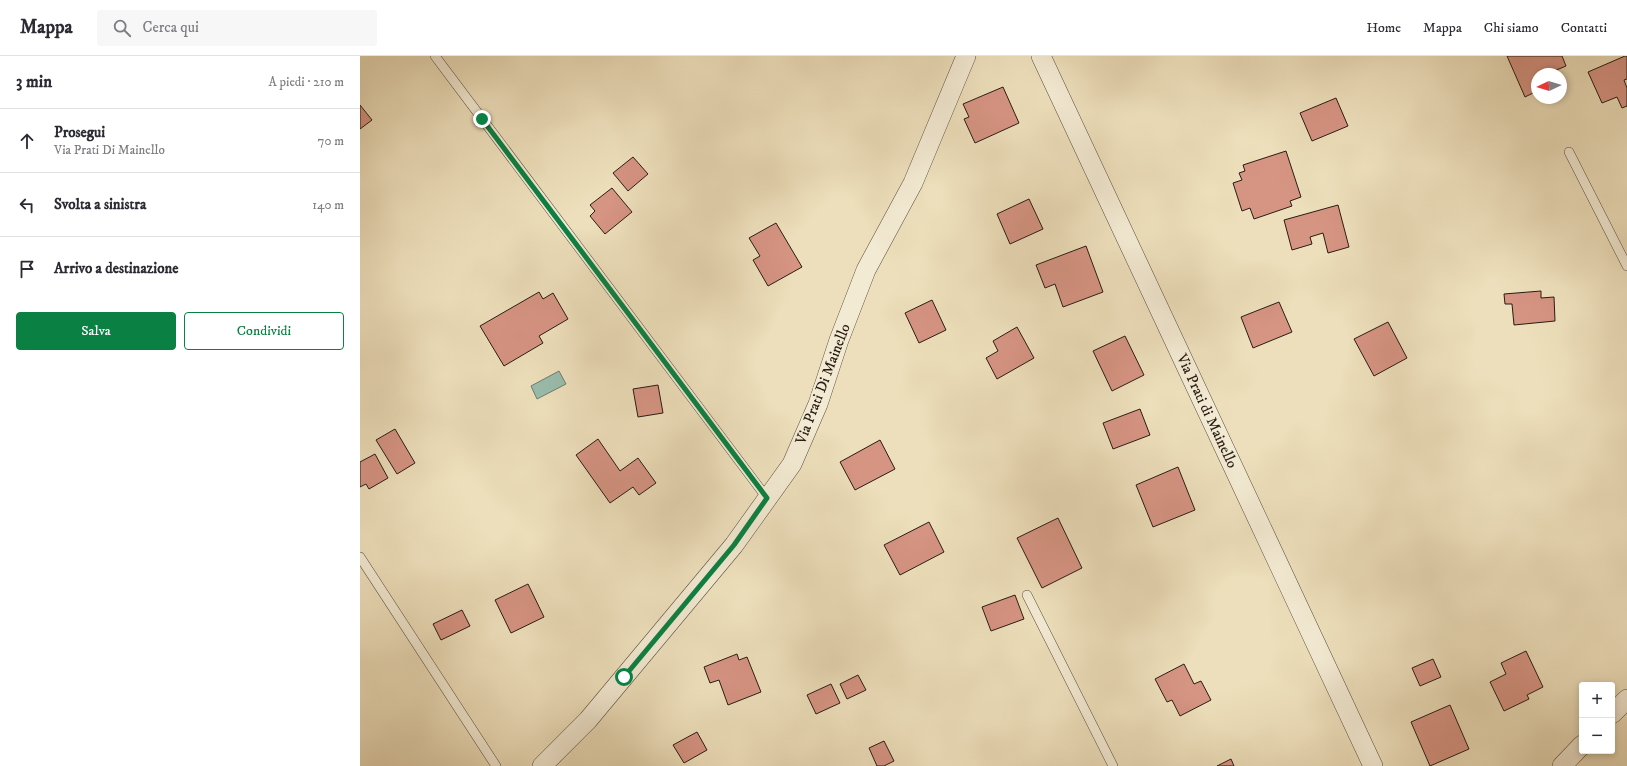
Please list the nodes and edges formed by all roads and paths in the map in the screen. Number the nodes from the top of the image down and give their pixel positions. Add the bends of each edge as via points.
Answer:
1 (435, 56) edge
2 (966, 56) edge
3 (1041, 56) edge
4 (1569, 152) dead end
5 (1627, 266) edge
6 (767, 498) junction
7 (360, 557) edge
8 (1027, 595) dead end
9 (1627, 699) edge
10 (1615, 711) edge
11 (1579, 748) edge
12 (496, 766) edge
13 (542, 766) edge
14 (1113, 766) edge
15 (1373, 766) edge
16 (1562, 766) edge

1 - 6 lane
2 - 6 street, Via Prati Di Mainello via 913,183 866,270 818,404 792,464
3 - 15 street, Via Prati di Mainello
4 - 5 lane
6 - 13 street, Via Prati Di Mainello via 734,545 597,709
7 - 12 lane
8 - 14 lane
9 - 10 street
11 - 16 street

